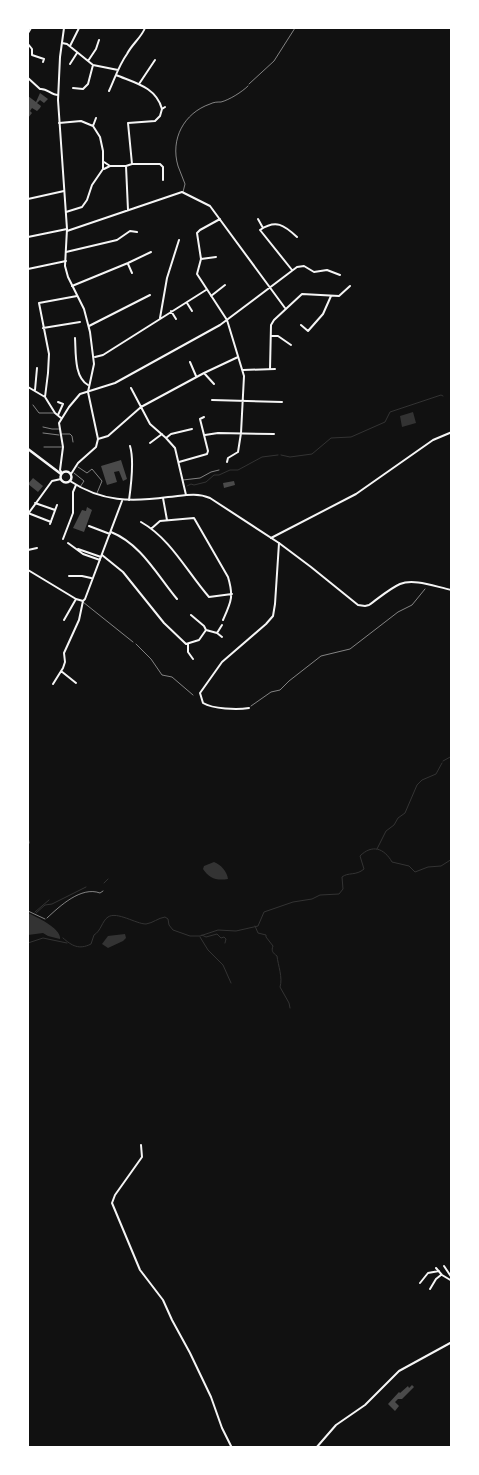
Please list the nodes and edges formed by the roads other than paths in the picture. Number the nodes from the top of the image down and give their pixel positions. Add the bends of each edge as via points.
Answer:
1 (31, 28) edge
2 (64, 28) edge
3 (79, 28) edge
4 (146, 28) edge
5 (28, 33) edge
6 (99, 40) dead end
7 (28, 44) edge
8 (62, 44) junction
9 (70, 46) junction
10 (77, 53) junction
11 (154, 60) dead end
12 (88, 61) junction
13 (43, 62) dead end
14 (70, 64) dead end
15 (93, 65) junction
16 (118, 70) junction
17 (116, 76) junction
18 (28, 78) edge
19 (139, 84) junction
20 (248, 86) road end
21 (74, 88) dead end
22 (109, 91) dead end
23 (58, 95) junction
24 (165, 107) dead end
25 (162, 109) junction
26 (96, 118) dead end
27 (59, 123) junction
28 (93, 126) junction
29 (104, 162) junction
30 (132, 164) junction
31 (110, 166) junction
32 (126, 166) junction
33 (103, 169) junction
34 (163, 180) dead end
35 (64, 191) junction
36 (182, 192) junction
37 (28, 199) edge
38 (128, 211) junction
39 (66, 212) junction
40 (220, 219) junction
41 (258, 219) dead end
42 (263, 228) junction
43 (67, 230) junction
44 (137, 232) dead end
45 (28, 237) edge
46 (297, 237) dead end
47 (179, 240) dead end
48 (66, 252) junction
49 (151, 252) dead end
50 (216, 258) dead end
51 (201, 259) junction
52 (66, 261) junction
53 (128, 263) junction
54 (28, 269) edge
55 (292, 270) junction
56 (132, 273) dead end
57 (340, 275) dead end
58 (224, 285) dead end
59 (72, 286) junction
60 (350, 286) dead end
61 (269, 287) junction
62 (206, 290) junction
63 (150, 295) dead end
64 (77, 296) junction
65 (211, 296) junction
66 (331, 296) junction
67 (187, 303) junction
68 (285, 308) junction
69 (171, 311) junction
70 (192, 311) dead end
71 (160, 318) junction
72 (176, 320) dead end
73 (227, 320) junction
74 (80, 322) dead end
75 (301, 325) dead end
76 (89, 326) junction
77 (44, 328) junction
78 (271, 336) junction
79 (75, 338) dead end
80 (291, 345) dead end
81 (95, 357) junction
82 (238, 357) junction
83 (190, 362) dead end
84 (37, 368) dead end
85 (270, 369) junction
86 (275, 369) dead end
87 (242, 370) junction
88 (204, 373) junction
89 (197, 377) junction
90 (214, 384) dead end
91 (88, 385) junction
92 (28, 387) edge
93 (131, 388) dead end
94 (35, 391) junction
95 (88, 392) junction
96 (45, 396) junction
97 (212, 400) dead end
98 (243, 401) junction
99 (58, 402) dead end
100 (282, 402) dead end
101 (33, 405) dead end
102 (141, 407) junction
103 (57, 414) junction
104 (204, 417) dead end
105 (61, 418) junction
106 (43, 427) dead end
107 (60, 428) junction
108 (192, 429) dead end
109 (452, 432) edge
110 (43, 433) dead end
111 (241, 433) junction
112 (61, 434) junction
113 (162, 434) junction
114 (274, 434) dead end
115 (205, 435) junction
116 (166, 438) junction
117 (98, 439) junction
118 (73, 442) dead end
119 (150, 443) dead end
120 (130, 446) dead end
121 (44, 447) dead end
122 (63, 447) junction
123 (28, 449) edge
124 (179, 462) junction
125 (227, 462) dead end
126 (77, 466) junction
127 (219, 470) dead end
128 (72, 473) junction
129 (62, 474) junction
130 (61, 479) junction
131 (183, 480) junction
132 (70, 481) junction
133 (76, 485) junction
134 (80, 487) junction
135 (97, 495) junction
136 (186, 495) junction
137 (163, 498) junction
138 (122, 500) junction
139 (129, 500) junction
140 (35, 502) junction
141 (57, 506) dead end
142 (55, 510) junction
143 (28, 514) edge
144 (167, 520) junction
145 (141, 522) dead end
146 (89, 526) dead end
147 (152, 528) junction
148 (60, 533) dead end
149 (110, 533) junction
150 (64, 535) junction
151 (271, 538) junction
152 (63, 539) dead end
153 (68, 543) dead end
154 (279, 543) junction
155 (37, 548) dead end
156 (28, 550) edge
157 (101, 557) junction
158 (28, 570) edge
159 (69, 576) dead end
160 (92, 578) junction
161 (452, 590) edge
162 (232, 594) junction
163 (76, 599) junction
164 (177, 599) dead end
165 (82, 601) junction
166 (191, 616) dead end
167 (64, 620) dead end
168 (223, 620) dead end
169 (222, 625) dead end
170 (206, 630) junction
171 (217, 634) junction
172 (222, 637) dead end
173 (133, 642) road end
174 (188, 644) junction
175 (193, 659) dead end
176 (61, 671) junction
177 (53, 684) dead end
178 (76, 684) dead end
179 (248, 708) road end
180 (103, 891) dead end
181 (28, 910) edge
182 (47, 918) dead end
183 (45, 919) dead end
184 (141, 1145) dead end
185 (444, 1266) dead end
186 (436, 1268) dead end
187 (438, 1271) junction
188 (442, 1275) junction
189 (452, 1280) edge
190 (420, 1283) dead end
191 (430, 1289) dead end
192 (452, 1342) edge
193 (232, 1448) edge
194 (316, 1448) edge

1 - 5 street
2 - 8 street
3 - 9 street
4 - 16 street
6 - 12 street
7 - 13 street via 32,55 44,59
8 - 9 street
8 - 23 street
9 - 10 street
10 - 12 street
10 - 14 street
11 - 19 street
12 - 15 street
15 - 16 street
15 - 21 street via 87,86
16 - 17 street
17 - 19 street
17 - 22 street
18 - 23 street via 40,89
19 - 25 street via 152,92
20 - 36 lane via 227,100 199,109 183,123 177,149 178,166 185,184
23 - 27 street
24 - 25 street
25 - 30 street via 155,121 128,123
26 - 28 street
27 - 28 street via 81,121
27 - 35 street
28 - 29 street via 102,140
29 - 31 street
29 - 33 street
30 - 32 street
30 - 34 street via 160,164
31 - 32 street
31 - 33 street
32 - 38 street
33 - 39 street via 93,183 84,206
35 - 37 street
35 - 39 street
36 - 38 street
36 - 40 street via 208,204
38 - 43 street
39 - 43 street
40 - 51 street via 197,233
40 - 61 street
41 - 42 street
42 - 46 street via 279,225
42 - 55 street via 260,230
43 - 45 street
43 - 48 street
44 - 48 street via 130,231 117,240
47 - 71 street via 165,286
48 - 52 street
49 - 53 street
50 - 51 street
51 - 62 street via 197,274
52 - 54 street
52 - 59 street
53 - 56 street
53 - 59 street
55 - 57 street via 302,266 312,272 325,269
55 - 61 street
58 - 65 street
59 - 64 street
60 - 66 street via 339,296
61 - 68 street
61 - 73 street
62 - 65 street
62 - 67 street
63 - 76 street
64 - 76 street
64 - 77 street via 38,303
65 - 73 street
66 - 68 street via 302,294
66 - 75 street via 323,314 308,330
67 - 69 street
67 - 70 street
68 - 78 street via 272,321
69 - 71 street
69 - 72 street
71 - 81 street
73 - 82 street
73 - 95 street via 115,383
74 - 77 street
76 - 81 street
77 - 96 street via 49,354
78 - 80 street via 278,336
78 - 85 street
79 - 91 street via 79,376
81 - 91 street
82 - 87 street
82 - 88 street
83 - 89 street
84 - 94 street
85 - 86 street
85 - 87 street
87 - 98 street
88 - 89 street
88 - 90 street
89 - 102 street
91 - 95 street
92 - 94 street
93 - 102 street
94 - 96 street
95 - 105 street via 80,394
95 - 117 street
96 - 103 street
97 - 98 street
98 - 100 street
98 - 111 street
99 - 103 street via 63,404
101 - 103 lane via 39,412
102 - 113 street via 150,424
102 - 117 street via 108,436
103 - 105 street
104 - 115 street via 200,419
105 - 107 street
106 - 107 lane
107 - 112 street
108 - 116 street
109 - 151 street via 433,440 356,494
110 - 112 lane
111 - 114 street
111 - 115 street
111 - 125 street via 238,452
112 - 118 lane via 70,434
112 - 122 street
113 - 116 street
113 - 119 street
115 - 124 street via 207,454
116 - 124 street via 175,448
117 - 126 street via 96,446
120 - 139 street via 132,480
121 - 122 lane
122 - 129 street
123 - 129 main road
124 - 131 street
126 - 128 street
126 - 135 lane via 87,473 92,469 102,481
127 - 131 lane via 200,478
128 - 129 main road
128 - 132 main road
128 - 134 lane via 83,478
129 - 130 main road
130 - 132 main road via 66,483
130 - 140 street via 52,481
131 - 136 street
132 - 133 street
133 - 134 street
133 - 150 street via 73,513
134 - 135 street
135 - 138 street
136 - 137 street
136 - 151 street via 200,495 216,501
137 - 139 street
137 - 144 street
138 - 139 street
138 - 149 street
140 - 142 street
140 - 143 street
141 - 142 street
142 - 143 street via 51,523
144 - 147 street via 156,523
144 - 162 street via 194,518 228,577
145 - 147 street
146 - 149 street
147 - 162 street via 209,596
148 - 150 street
149 - 157 street
149 - 164 street via 119,535 139,550
150 - 152 street
151 - 154 street
153 - 157 street
154 - 161 street via 362,606 369,605 402,583
154 - 179 street via 273,616 222,662 200,693 203,703 212,707
155 - 156 street
157 - 160 street
157 - 174 street via 124,572 164,623
158 - 163 street
159 - 160 street
160 - 165 street
162 - 168 street via 233,600
163 - 165 street
163 - 167 street
165 - 173 lane
165 - 176 street via 79,620 64,652 65,662
166 - 170 street
169 - 171 street
170 - 171 street
170 - 174 street via 198,640
171 - 172 street
174 - 175 street via 188,652
176 - 177 street
176 - 178 street
180 - 182 lane via 84,893 56,908
181 - 183 lane
184 - 193 street via 142,1157 112,1203 140,1270 163,1300 211,1397
185 - 189 street
186 - 187 street
187 - 188 street
187 - 190 street via 428,1273
188 - 189 street
188 - 191 street
192 - 194 street via 399,1371 365,1405 336,1425

